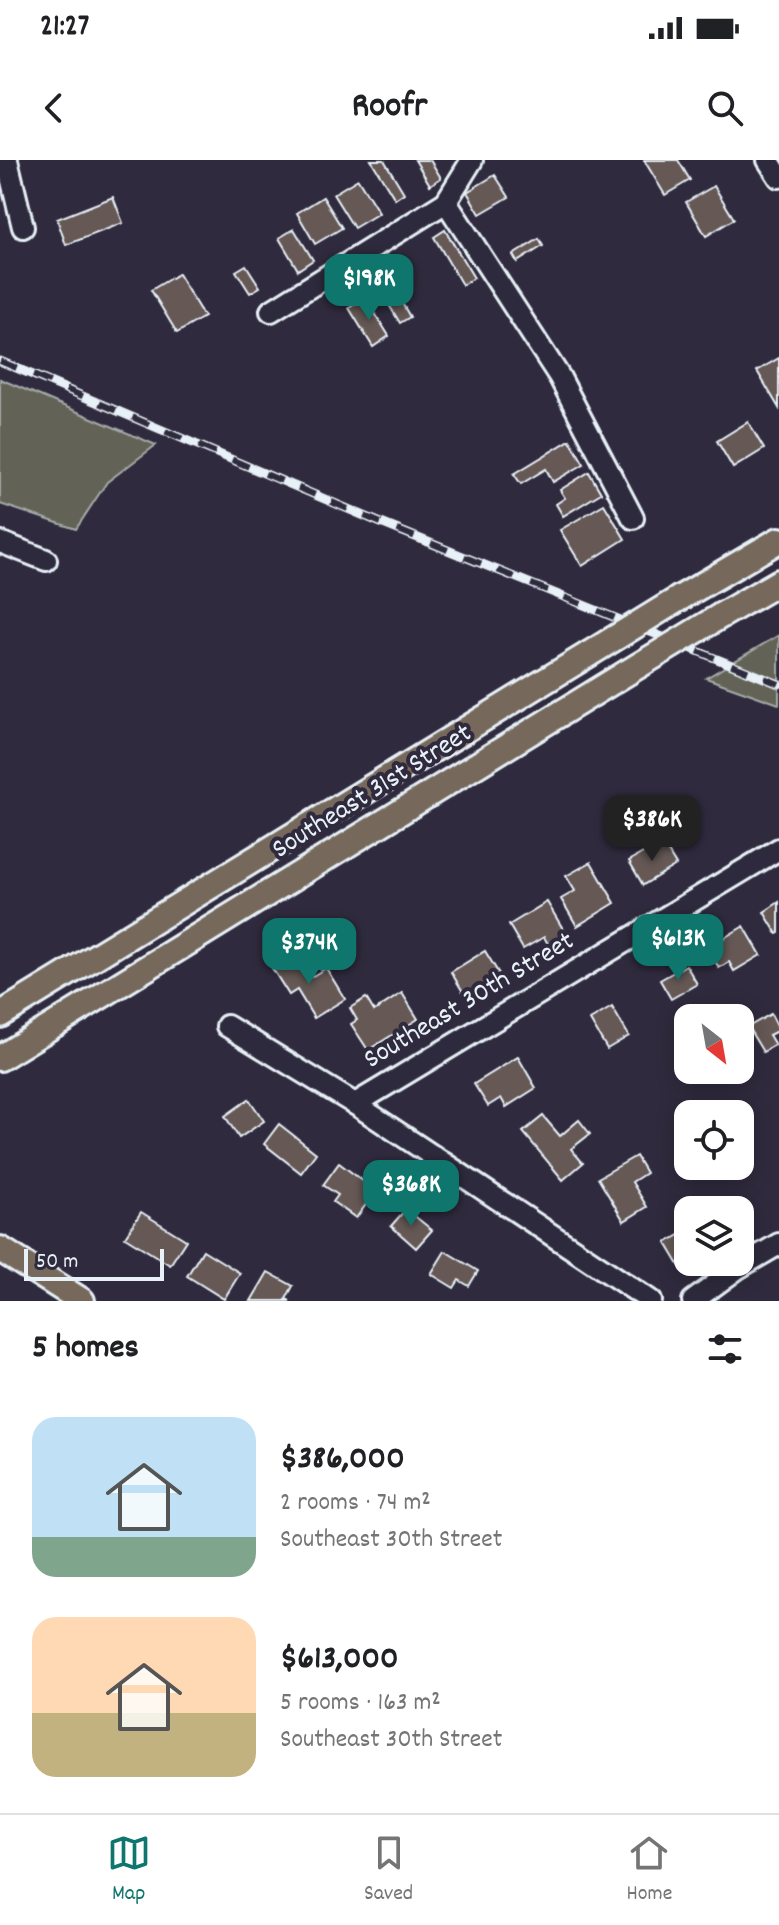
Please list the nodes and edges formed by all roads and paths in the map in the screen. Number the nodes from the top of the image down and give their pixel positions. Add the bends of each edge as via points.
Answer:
1 (7, 160) edge
2 (472, 160) edge
3 (768, 160) edge
4 (779, 177) edge
5 (446, 202) junction
6 (23, 227) dead end
7 (271, 311) dead end
8 (633, 518) dead end
9 (779, 540) edge
10 (0, 542) edge
11 (46, 560) dead end
12 (779, 582) edge
13 (779, 849) edge
14 (0, 1015) edge
15 (227, 1026) dead end
16 (0, 1058) edge
17 (355, 1104) junction
18 (779, 1244) edge
19 (0, 1249) edge
20 (79, 1300) edge
21 (651, 1301) edge
22 (693, 1301) edge

1 - 6 street
2 - 5 street
3 - 4 street
5 - 7 street
5 - 8 street via 559,376
9 - 14 main road, Southeast 31st Street, bridge
10 - 11 street
12 - 16 main road, Southeast 31st Street, bridge
13 - 17 street, Southeast 30th Street
15 - 17 street
17 - 21 street
18 - 22 street
19 - 20 main road

